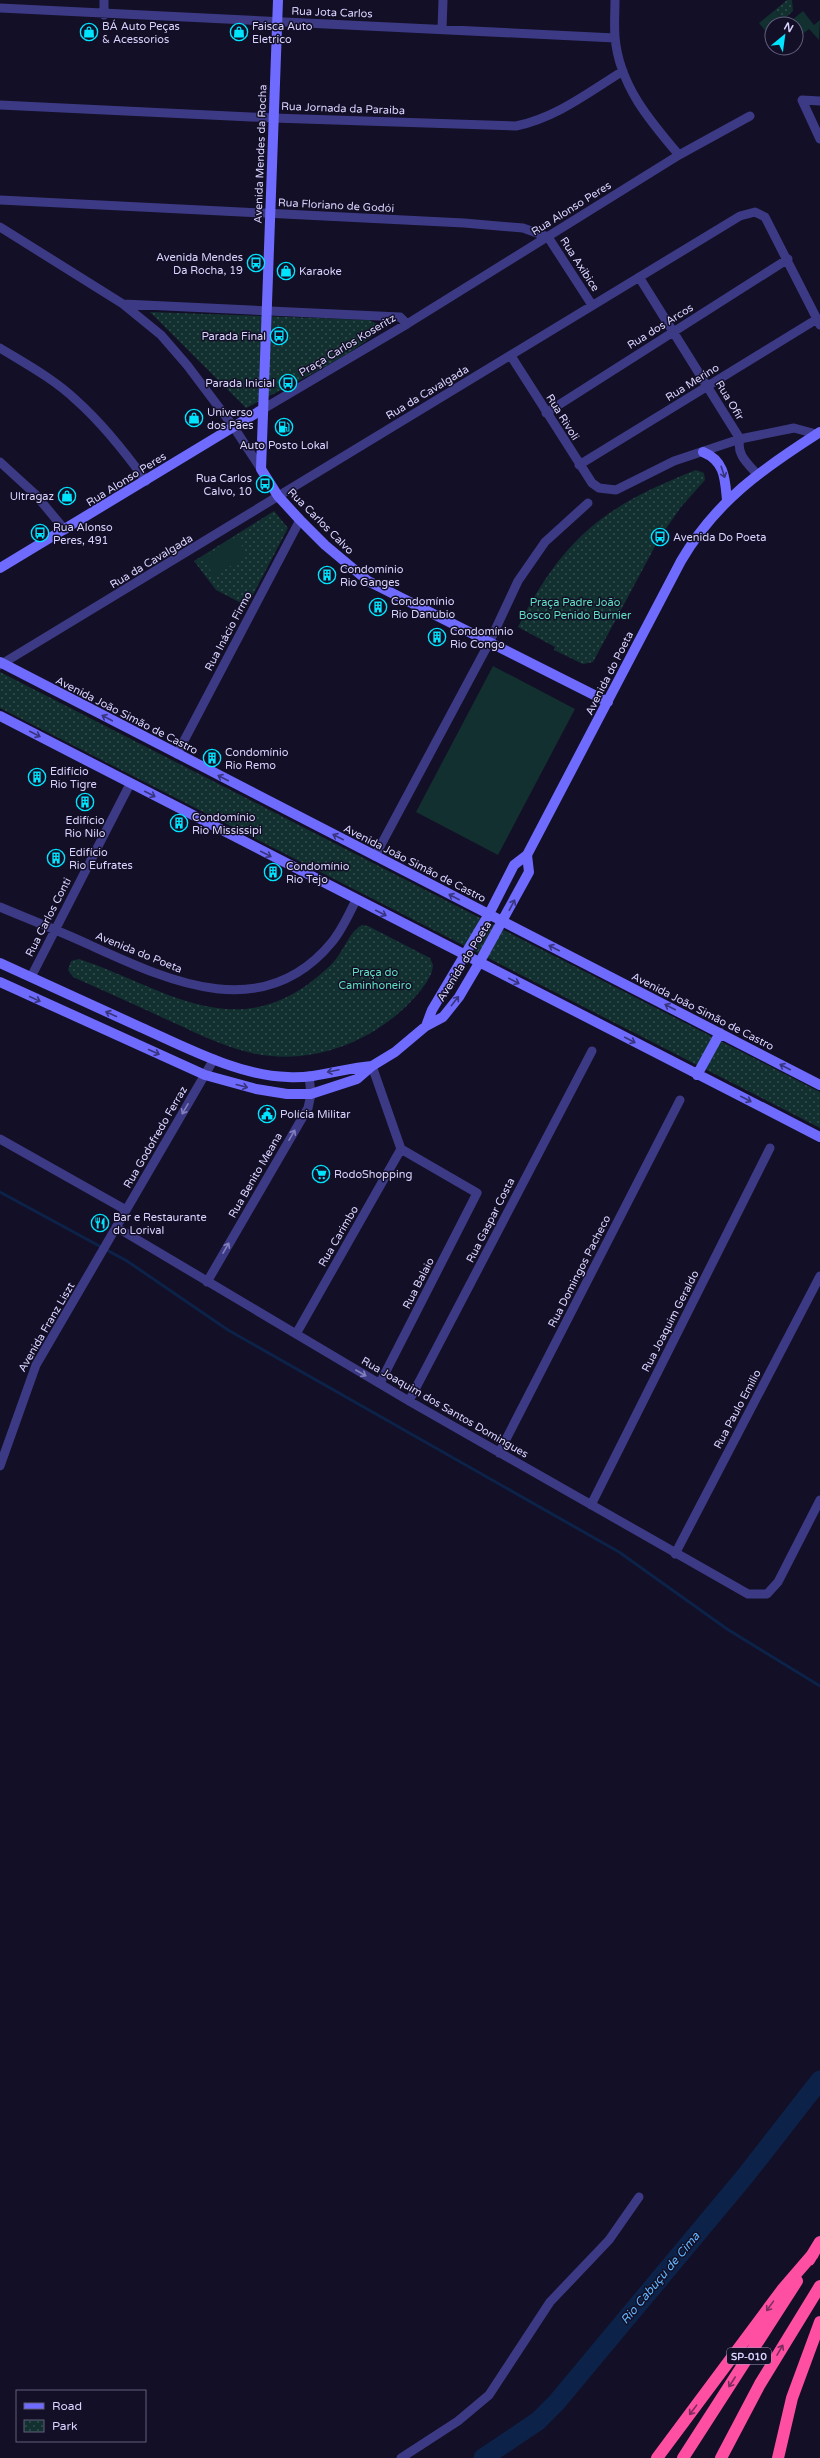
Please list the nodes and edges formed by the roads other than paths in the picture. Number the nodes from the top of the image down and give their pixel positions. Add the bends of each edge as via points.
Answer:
1 (104, 0) edge
2 (278, 0) edge
3 (443, 0) edge
4 (615, 0) edge
5 (0, 8) edge
6 (104, 14) junction
7 (277, 22) junction
8 (442, 29) junction
9 (615, 38) junction
10 (622, 71) junction
11 (820, 100) edge
12 (0, 105) edge
13 (750, 116) dead end
14 (273, 118) junction
15 (820, 139) edge
16 (679, 156) junction
17 (0, 200) edge
18 (271, 214) junction
19 (0, 228) edge
20 (548, 237) junction
21 (788, 259) junction
22 (639, 277) junction
23 (123, 304) junction
24 (592, 305) junction
25 (267, 309) junction
26 (818, 322) edge
27 (407, 324) junction
28 (673, 332) junction
29 (0, 348) edge
30 (511, 356) junction
31 (708, 386) junction
32 (264, 409) junction
33 (546, 413) junction
34 (233, 426) junction
35 (818, 433) edge
36 (740, 439) junction
37 (703, 452) junction
38 (0, 462) edge
39 (579, 465) junction
40 (260, 469) junction
41 (757, 474) junction
42 (146, 481) junction
43 (599, 488) joint
44 (278, 496) junction
45 (727, 500) junction
46 (588, 503) dead end
47 (300, 520) junction
48 (65, 530) junction
49 (0, 568) edge
50 (489, 642) junction
51 (1, 663) edge
52 (608, 702) junction
53 (0, 716) edge
54 (177, 754) junction
55 (130, 784) junction
56 (527, 855) junction
57 (375, 856) junction
58 (356, 900) junction
59 (0, 907) edge
60 (489, 914) junction
61 (502, 921) junction
62 (54, 929) junction
63 (465, 956) junction
64 (0, 962) edge
65 (479, 963) junction
66 (31, 977) junction
67 (0, 982) edge
68 (426, 1026) junction
69 (720, 1033) junction
70 (592, 1051) dead end
71 (214, 1059) junction
72 (372, 1066) junction
73 (205, 1075) junction
74 (697, 1075) junction
75 (309, 1076) junction
76 (820, 1085) edge
77 (311, 1094) junction
78 (680, 1100) dead end
79 (820, 1137) edge
80 (0, 1139) edge
81 (770, 1148) dead end
82 (401, 1149) junction
83 (126, 1210) junction
84 (114, 1230) junction
85 (820, 1276) edge
86 (207, 1282) junction
87 (296, 1334) junction
88 (380, 1383) junction
89 (410, 1402) junction
90 (499, 1453) junction
91 (0, 1466) edge
92 (820, 1500) edge
93 (591, 1505) junction
94 (675, 1554) junction
95 (639, 2197) dead end
96 (820, 2242) edge
97 (813, 2254) junction
98 (820, 2286) edge
99 (820, 2322) edge
100 (401, 2458) edge
101 (657, 2458) edge
102 (683, 2458) edge
103 (721, 2458) edge
104 (778, 2458) edge

1 - 6 street
2 - 7 main road, Avenida Mendes da Rocha
3 - 8 street
4 - 9 street
5 - 6 street, Rua Jota Carlos
6 - 7 street, Rua Jota Carlos
7 - 8 street, Rua Jota Carlos
7 - 14 main road, Avenida Mendes da Rocha
8 - 9 street, Rua Jota Carlos
9 - 10 street
10 - 14 street, Rua Jornada da Paraiba via 558,112 536,122 516,126
10 - 16 street via 646,116
11 - 15 street via 802,100
12 - 14 street, Rua Jornada da Paraiba
13 - 16 street, Rua Alonso Peres
14 - 18 main road, Avenida Mendes da Rocha
16 - 20 street, Rua Alonso Peres
17 - 18 street, Rua Floriano de Godói
18 - 20 street, Rua Floriano de Godói via 464,223 524,228
18 - 25 main road, Avenida Mendes da Rocha
19 - 23 street, Rua Carlos Calvo
20 - 24 street, Rua Axibice
20 - 27 street, Rua Alonso Peres
21 - 22 street, Rua da Cavalgada via 765,217 755,212 711,233
21 - 26 street, Rua da Cavalgada
21 - 28 street, Rua dos Arcos
22 - 24 street, Rua da Cavalgada
22 - 28 street, Rua Ofir
23 - 25 street, Praça Carlos Koseritz
23 - 34 street, Rua Carlos Calvo via 161,335 188,365
24 - 30 street, Rua da Cavalgada
25 - 27 street, Praça Carlos Koseritz via 400,316
25 - 32 main road
26 - 31 street, Rua Merino
27 - 32 street, Praça Carlos Koseritz
28 - 31 street, Rua Ofir
28 - 33 street, Rua dos Arcos
29 - 42 street via 76,399 121,447
30 - 33 street, Rua Rivoli
30 - 44 street, Rua da Cavalgada
31 - 36 street, Rua Ofir
31 - 39 street, Rua Merino
32 - 34 main road, Rua Alonso Peres
32 - 40 main road
33 - 39 street, Rua Rivoli
34 - 40 street, Rua Carlos Calvo
34 - 42 main road, Rua Alonso Peres
35 - 36 street, Avenida do Poeta via 794,428
35 - 41 main road, Avenida do Poeta
36 - 37 street, Avenida do Poeta
36 - 41 street, Rua Ofir via 740,454
37 - 43 street, Avenida do Poeta via 674,461 616,490
37 -> 45 main road via 714,456 720,463 724,472
38 - 48 street via 35,494
39 - 43 street, Rua Rivoli via 592,483
40 - 44 main road, Rua Carlos Calvo
41 - 45 main road, Avenida do Poeta
42 - 48 main road, Rua Alonso Peres
44 - 47 main road, Rua Carlos Calvo
44 - 51 street, Rua da Cavalgada
45 - 52 main road, Avenida do Poeta via 698,533 681,561
46 - 50 street via 545,542 530,563 518,580
47 - 50 main road, Rua Carlos Calvo via 368,581
47 - 54 street, Rua Inácio Firmo
48 - 49 main road, Rua Alonso Peres
50 - 52 main road, Rua Carlos Calvo
50 - 57 street
54 -> 51 main road, Avenida João Simão de Castro
52 - 56 main road, Avenida do Poeta
53 -> 55 main road
57 -> 54 main road, Avenida João Simão de Castro
55 -> 58 main road
55 - 62 street, Rua Carlos Conti
56 - 60 main road, Avenida do Poeta via 514,865
61 -> 56 main road, Avenida do Poeta via 528,872
60 -> 57 main road, Avenida João Simão de Castro
58 - 62 street, Avenida do Poeta via 333,942 316,959 294,975 270,985 248,990 198,987 164,977
58 -> 63 main road
59 - 62 street, Avenida do Poeta
60 - 61 main road, Avenida João Simão de Castro
60 - 63 main road, Avenida do Poeta
61 - 65 main road, Avenida do Poeta
69 -> 61 main road, Avenida João Simão de Castro
62 - 66 street, Rua Carlos Conti
63 - 65 main road
63 - 68 main road, Avenida do Poeta via 432,1010
64 - 66 main road, Avenida do Poeta
68 -> 65 main road, Avenida do Poeta via 443,1017
65 -> 74 main road
71 -> 66 main road, Avenida do Poeta
67 -> 73 main road, Avenida do Poeta
68 - 72 main road, Avenida do Poeta via 395,1052
69 - 74 main road
76 -> 69 main road, Avenida João Simão de Castro
70 - 89 street, Rua Gaspar Costa
71 - 73 street, Rua Godofredo Ferraz
71 - 75 main road, Avenida do Poeta via 260,1074 288,1078
72 -> 75 main road, Avenida do Poeta via 352,1067
72 - 77 main road, Avenida do Poeta via 357,1079
72 - 82 street
73 -> 77 main road, Avenida do Poeta via 256,1089 287,1094
73 -> 83 street, Rua Godofredo Ferraz
74 -> 79 main road
75 - 77 street, Rua Benito Meana
86 -> 77 street, Rua Benito Meana via 308,1108
78 - 90 street, Rua Domingos Pacheco
80 - 83 street
81 - 93 street, Rua Joaquim Geraldo
82 - 87 street, Rua Carimbo
82 - 88 street, Rua Balaio via 477,1193
83 - 84 street, Rua Godofredo Ferraz
84 - 86 street, Rua Joaquim dos Santos Domingues
84 - 91 street, Avenida Franz Liszt via 31,1374
85 - 94 street, Rua Paulo Emilio
86 - 87 street, Rua Joaquim dos Santos Domingues
87 -> 88 street, Rua Joaquim dos Santos Domingues
88 - 89 street, Rua Joaquim dos Santos Domingues
89 - 90 street, Rua Joaquim dos Santos Domingues
90 - 93 street, Rua Joaquim dos Santos Domingues
92 - 94 street, Rua Joaquim dos Santos Domingues via 778,1582 767,1594 748,1594
93 - 94 street, Rua Joaquim dos Santos Domingues
95 - 100 street via 609,2240 546,2308 504,2376 489,2395 458,2421
96 - 97 highway, SP-010
97 -> 101 highway via 782,2290
97 -> 102 highway, SP-010
103 -> 98 highway, SP-010 via 760,2384
99 - 104 highway via 799,2375

